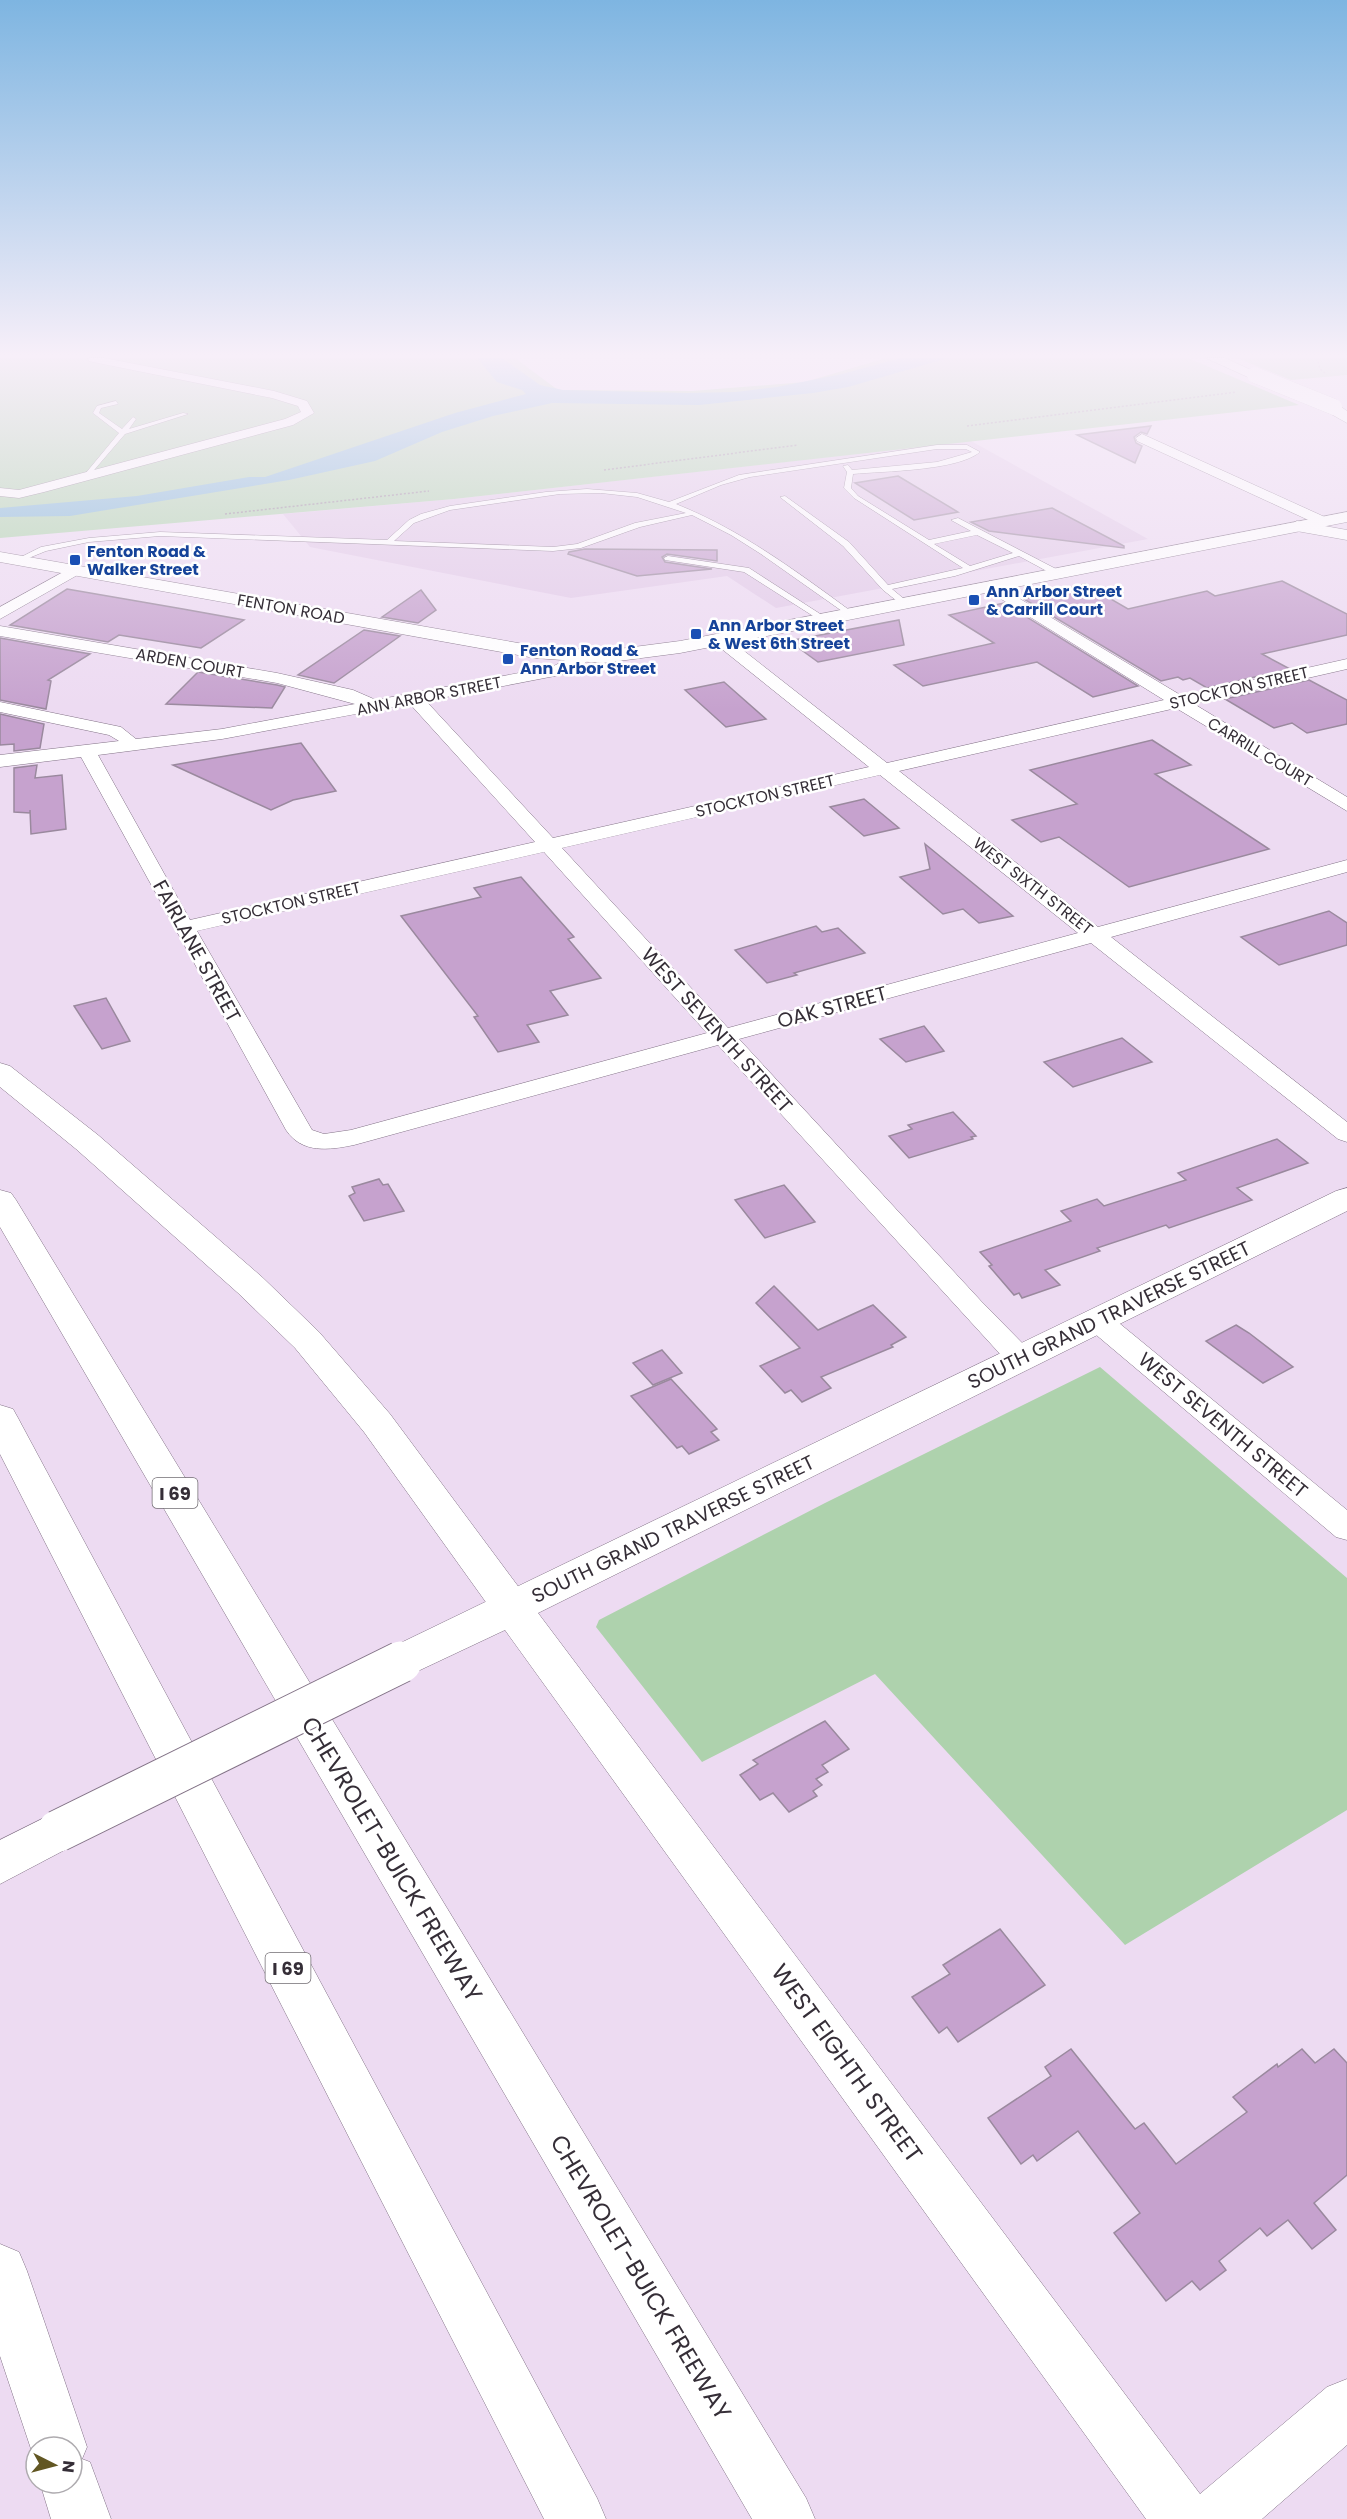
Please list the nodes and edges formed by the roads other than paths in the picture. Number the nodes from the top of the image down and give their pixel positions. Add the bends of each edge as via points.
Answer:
1 (85, 476) edge
2 (753, 476) edge
3 (848, 476) edge
4 (1222, 476) edge
5 (0, 492) edge
6 (783, 497) dead end
7 (669, 504) junction
8 (694, 513) junction
9 (1347, 517) edge
10 (954, 520) dead end
11 (1322, 522) junction
12 (1297, 526) junction
13 (980, 532) junction
14 (1347, 535) edge
15 (390, 542) junction
16 (926, 543) junction
17 (1022, 553) junction
18 (9, 558) edge
19 (668, 558) dead end
20 (969, 569) junction
21 (76, 570) junction
22 (1057, 573) junction
23 (928, 579) junction
24 (990, 586) junction
25 (886, 588) junction
26 (952, 594) junction
27 (905, 603) junction
28 (0, 614) edge
29 (849, 614) junction
30 (824, 619) junction
31 (0, 630) edge
32 (719, 639) junction
33 (583, 657) junction
34 (1347, 664) edge
35 (414, 699) junction
36 (1179, 702) junction
37 (376, 706) junction
38 (0, 707) edge
39 (130, 746) junction
40 (88, 751) junction
41 (0, 761) edge
42 (884, 769) junction
43 (1347, 805) edge
44 (548, 845) junction
45 (1347, 866) edge
46 (183, 928) junction
47 (1096, 935) junction
48 (723, 1036) junction
49 (0, 1072) edge
50 (1347, 1134) edge
51 (316, 1141) joint
52 (1347, 1198) edge
53 (0, 1200) edge
54 (1098, 1321) junction
55 (1021, 1359) junction
56 (0, 1418) edge
57 (1347, 1528) edge
58 (512, 1608) junction
59 (0, 1863) edge
60 (0, 2271) edge
61 (1347, 2407) edge
62 (54, 2435) edge
63 (73, 2495) edge
64 (81, 2519) edge
65 (576, 2519) edge
66 (784, 2519) edge
67 (1182, 2519) edge
68 (1217, 2519) edge

1 - 5 street via 19,494
2 - 7 lane via 721,481
3 - 16 lane via 849,491
4 - 11 street
6 - 25 lane via 854,550
7 - 8 lane
7 - 15 lane via 593,490 477,504 423,515 403,526
8 - 15 lane via 563,548
8 - 29 lane via 736,532
9 - 11 main road, ANN ARBOR STREET
10 - 13 lane
11 - 12 main road, ANN ARBOR STREET
12 - 14 main road
12 - 22 main road, ANN ARBOR STREET
13 - 16 lane
13 - 17 lane
15 - 18 lane via 141,534 89,540
16 - 20 lane
17 - 20 lane
17 - 22 lane
18 - 21 main road, FENTON ROAD
19 - 30 lane via 746,570
20 - 23 lane
21 - 28 street
21 - 33 main road, FENTON ROAD via 493,646
22 - 24 main road, ANN ARBOR STREET
23 - 25 lane
23 - 26 lane
24 - 26 main road, ANN ARBOR STREET
24 - 36 street, CARRILL COURT
25 - 27 lane
26 - 27 main road, ANN ARBOR STREET
27 - 29 main road, ANN ARBOR STREET
29 - 30 main road, ANN ARBOR STREET
30 - 32 main road, ANN ARBOR STREET
31 - 37 street, ARDEN COURT via 277,678 347,694
32 - 33 main road, ANN ARBOR STREET via 635,654
32 - 42 street, WEST SIXTH STREET
33 - 35 street, ANN ARBOR STREET via 554,671
34 - 36 street, STOCKTON STREET
35 - 37 street, ANN ARBOR STREET
35 - 44 street, WEST SEVENTH STREET
36 - 42 street, STOCKTON STREET
36 - 43 street, CARRILL COURT
37 - 39 street, ANN ARBOR STREET
38 - 39 street via 115,730 127,738
39 - 40 street, ANN ARBOR STREET
40 - 41 street, ANN ARBOR STREET
40 - 46 street, FAIRLANE STREET via 92,765
42 - 44 street, STOCKTON STREET
42 - 47 street, WEST SIXTH STREET
44 - 46 street, STOCKTON STREET
44 - 48 street, WEST SEVENTH STREET
45 - 47 street, OAK STREET
46 - 51 street, FAIRLANE STREET via 298,1130
47 - 48 street, OAK STREET
47 - 50 street, WEST SIXTH STREET
48 - 51 street, OAK STREET via 354,1137
48 - 55 street, WEST SEVENTH STREET
49 - 58 main road, WEST EIGHTH STREET via 104,1157 307,1340 377,1423
52 - 54 main road, SOUTH GRAND TRAVERSE STREET
53 - 66 main road, CHEVROLET-BUICK FREEWAY / I 69
54 - 55 main road, SOUTH GRAND TRAVERSE STREET
54 - 57 street, WEST SEVENTH STREET
55 - 58 main road, SOUTH GRAND TRAVERSE STREET
56 - 65 main road, I 69
58 - 59 main road, SOUTH GRAND TRAVERSE STREET, bridge
58 - 67 main road, WEST EIGHTH STREET
60 - 62 main road
61 - 68 main road
63 - 64 main road

